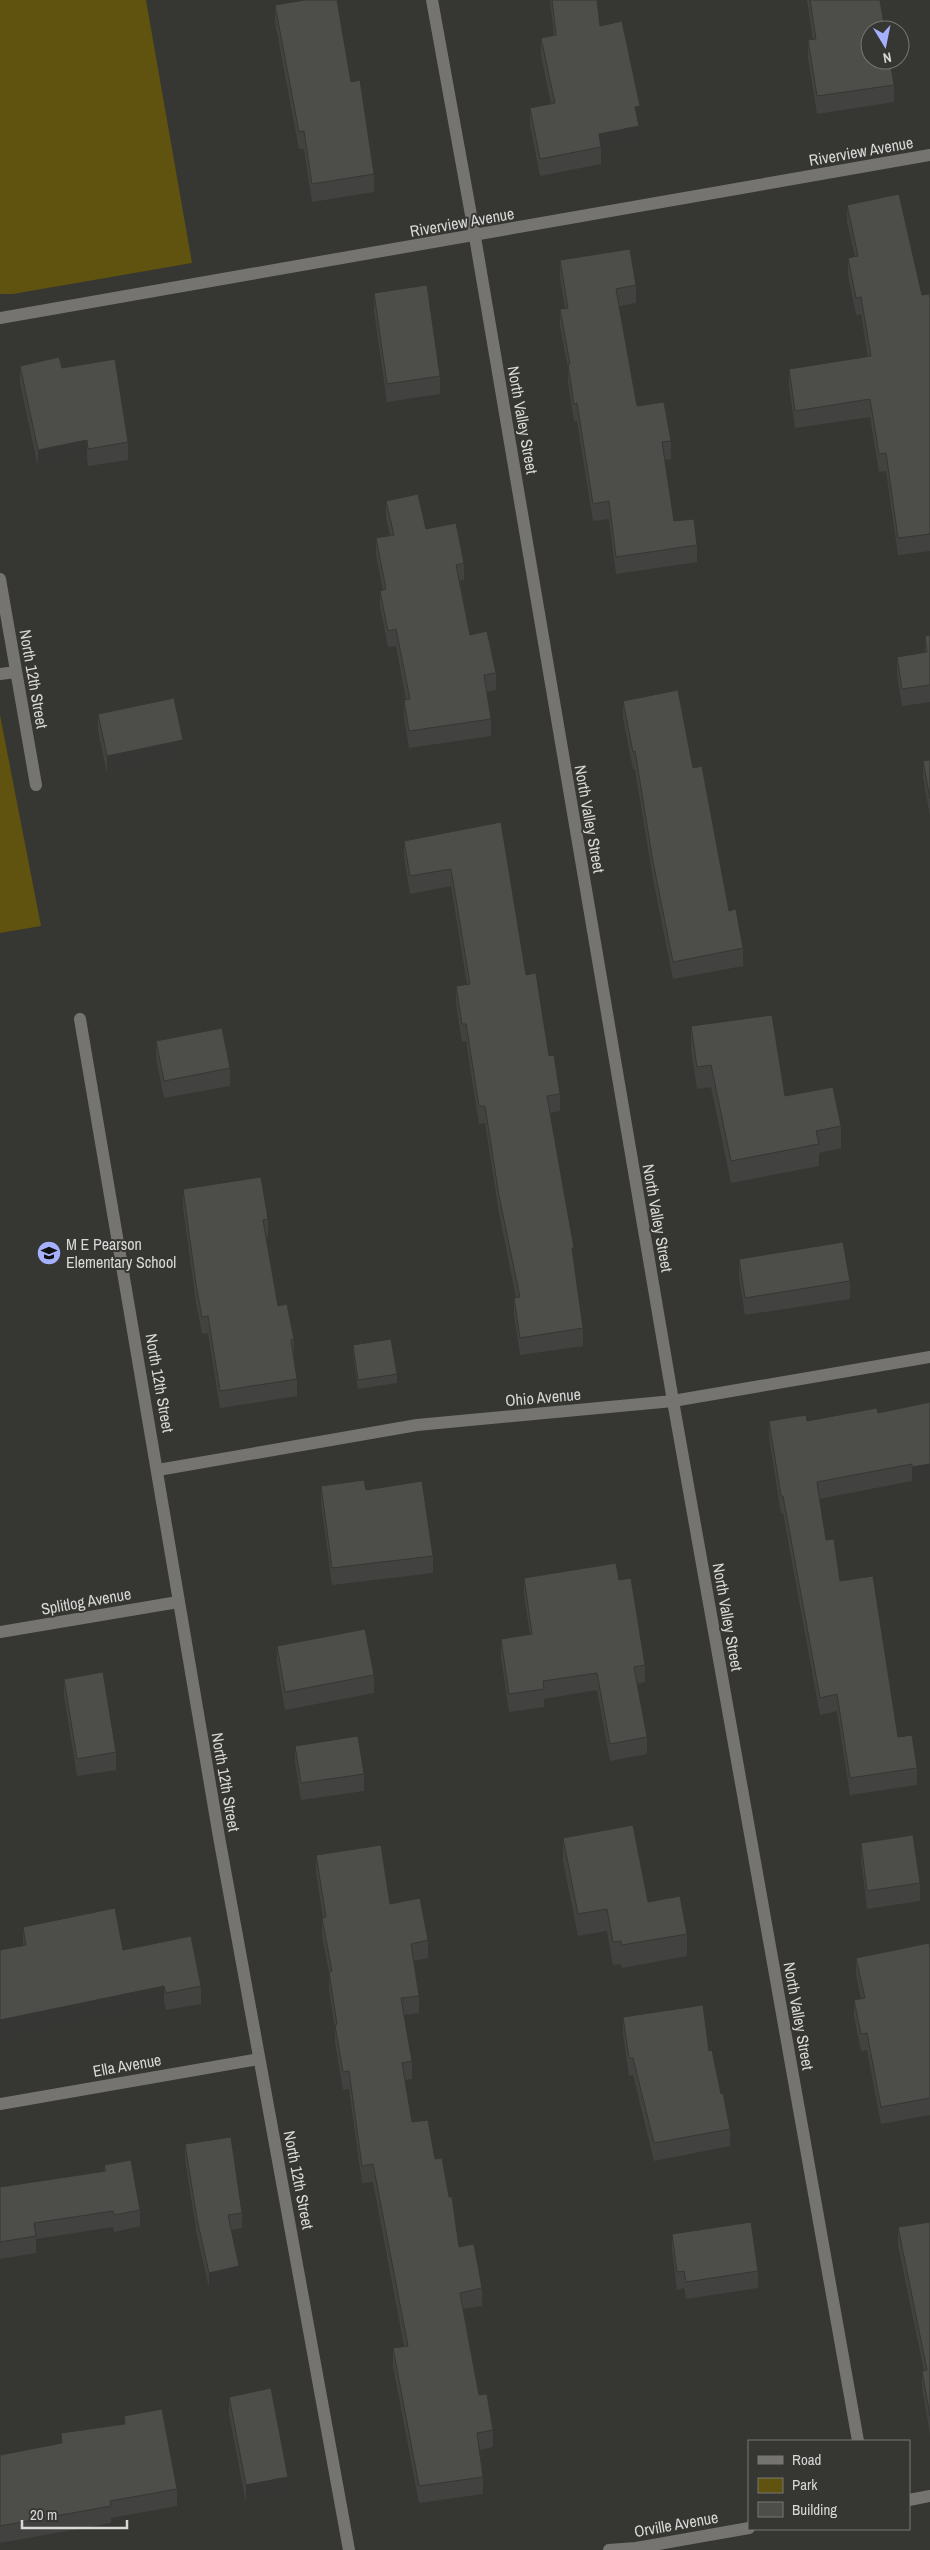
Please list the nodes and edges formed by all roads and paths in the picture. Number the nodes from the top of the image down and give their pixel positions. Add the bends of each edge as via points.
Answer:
1 (432, 0) edge
2 (930, 156) edge
3 (475, 237) junction
4 (0, 318) edge
5 (0, 579) edge
6 (16, 672) junction
7 (0, 674) edge
8 (36, 785) dead end
9 (80, 1019) dead end
10 (930, 1356) edge
11 (672, 1401) junction
12 (158, 1470) junction
13 (178, 1602) junction
14 (0, 1632) edge
15 (259, 2059) junction
16 (0, 2104) edge
17 (858, 2440) edge
18 (930, 2496) edge
19 (910, 2500) edge
20 (748, 2528) edge
21 (636, 2549) edge
22 (349, 2550) edge
23 (608, 2550) edge

1 - 3 street, North Valley Street
2 - 3 street, Riverview Avenue
3 - 4 street, Riverview Avenue
3 - 11 street, North Valley Street
5 - 6 street, North 12th Street
6 - 7 street
6 - 8 street, North 12th Street
9 - 12 street, North 12th Street
10 - 11 street, Ohio Avenue
11 - 12 street, Ohio Avenue via 417,1425
11 - 17 street, North Valley Street
12 - 13 street, North 12th Street
13 - 14 street, Splitlog Avenue
13 - 15 street, North 12th Street
15 - 16 street, Ella Avenue
15 - 22 street, North 12th Street
18 - 19 street
20 - 21 street, Orville Avenue
21 - 23 street, Orville Avenue

